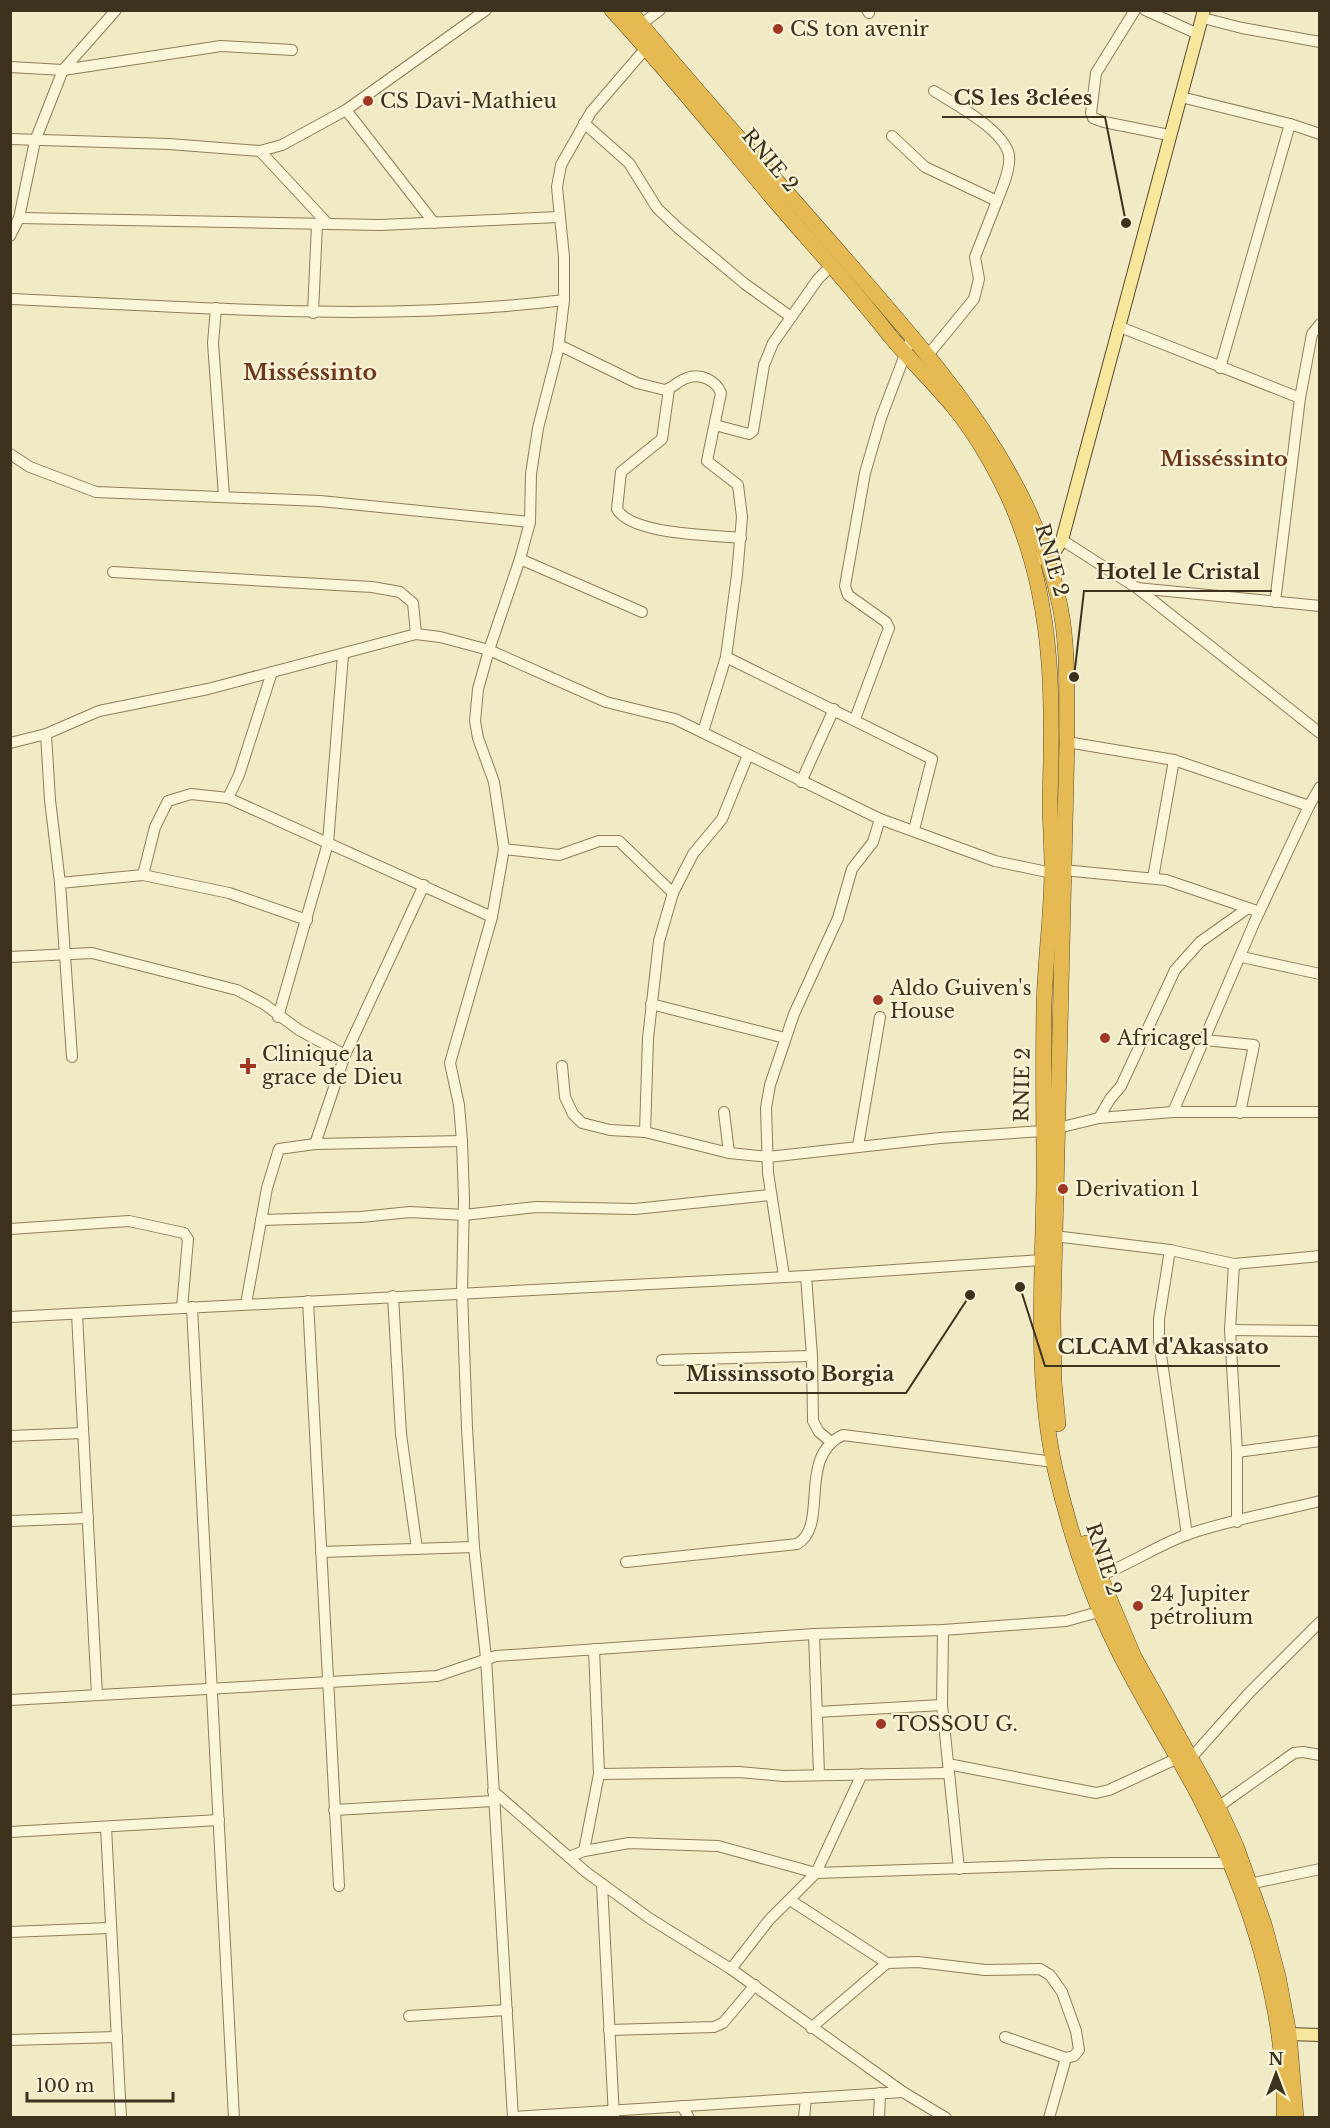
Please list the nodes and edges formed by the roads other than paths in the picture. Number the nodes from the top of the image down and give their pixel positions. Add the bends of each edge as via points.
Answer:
1 (116, 10) edge
2 (612, 10) edge
3 (629, 10) edge
4 (660, 10) edge
5 (1135, 10) edge
6 (1145, 10) edge
7 (478, 13) edge
8 (1204, 14) edge
9 (640, 24) junction
10 (1198, 34) junction
11 (1320, 42) edge
12 (646, 48) junction
13 (292, 50) dead end
14 (10, 68) edge
15 (63, 70) junction
16 (934, 91) dead end
17 (1181, 97) junction
18 (346, 110) junction
19 (584, 123) junction
20 (1290, 124) junction
21 (1320, 134) edge
22 (1169, 135) junction
23 (892, 136) dead end
24 (10, 139) edge
25 (35, 141) junction
26 (260, 151) junction
27 (997, 201) junction
28 (20, 218) junction
29 (559, 218) junction
30 (434, 223) junction
31 (322, 224) junction
32 (10, 236) edge
33 (833, 264) junction
34 (10, 299) edge
35 (564, 300) junction
36 (216, 308) junction
37 (313, 313) junction
38 (791, 317) junction
39 (1320, 324) edge
40 (1120, 327) junction
41 (912, 336) junction
42 (559, 345) junction
43 (904, 353) junction
44 (928, 355) junction
45 (1220, 368) junction
46 (669, 389) junction
47 (1300, 398) junction
48 (715, 424) junction
49 (10, 454) edge
50 (224, 496) junction
51 (530, 522) junction
52 (741, 538) junction
53 (1062, 540) junction
54 (520, 559) junction
55 (1039, 559) junction
56 (113, 572) dead end
57 (1137, 588) junction
58 (1275, 602) junction
59 (1320, 606) edge
60 (642, 612) dead end
61 (416, 634) junction
62 (489, 650) junction
63 (343, 655) junction
64 (726, 657) junction
65 (272, 672) junction
66 (834, 709) junction
67 (855, 719) junction
68 (703, 732) junction
69 (1320, 733) edge
70 (46, 734) junction
71 (1067, 742) junction
72 (10, 743) edge
73 (748, 755) junction
74 (1174, 760) junction
75 (801, 782) junction
76 (1320, 788) edge
77 (228, 798) junction
78 (1309, 806) junction
79 (880, 819) junction
80 (914, 830) junction
81 (328, 843) junction
82 (504, 849) junction
83 (1058, 872) junction
84 (143, 875) junction
85 (1153, 878) junction
86 (60, 883) junction
87 (424, 885) junction
88 (673, 893) junction
89 (1248, 908) junction
90 (1260, 912) junction
91 (492, 917) junction
92 (308, 920) junction
93 (64, 954) junction
94 (10, 957) edge
95 (1242, 957) junction
96 (1320, 974) edge
97 (651, 1004) junction
98 (278, 1017) junction
99 (880, 1017) dead end
100 (785, 1038) junction
101 (1205, 1040) junction
102 (345, 1056) junction
103 (72, 1057) dead end
104 (562, 1066) dead end
105 (724, 1112) dead end
106 (1173, 1112) junction
107 (1320, 1112) edge
108 (1240, 1113) junction
109 (1099, 1118) junction
110 (1059, 1128) junction
111 (1043, 1131) junction
112 (645, 1132) junction
113 (462, 1141) junction
114 (315, 1144) junction
115 (858, 1146) junction
116 (729, 1153) junction
117 (768, 1157) junction
118 (770, 1195) junction
119 (464, 1215) junction
120 (261, 1220) junction
121 (10, 1229) edge
122 (1054, 1236) junction
123 (1170, 1250) junction
124 (1320, 1256) edge
125 (1042, 1260) junction
126 (1234, 1264) junction
127 (784, 1276) junction
128 (806, 1276) junction
129 (462, 1292) junction
130 (393, 1296) junction
131 (308, 1301) junction
132 (246, 1304) junction
133 (187, 1308) junction
134 (77, 1314) junction
135 (10, 1317) edge
136 (1230, 1330) junction
137 (1320, 1331) edge
138 (812, 1356) junction
139 (662, 1360) dead end
140 (83, 1433) junction
141 (10, 1436) edge
142 (830, 1441) junction
143 (1320, 1441) edge
144 (1237, 1452) junction
145 (1054, 1462) junction
146 (1320, 1502) edge
147 (88, 1518) junction
148 (10, 1521) edge
149 (1237, 1522) junction
150 (1187, 1535) junction
151 (474, 1547) junction
152 (417, 1549) junction
153 (321, 1552) junction
154 (626, 1562) dead end
155 (1099, 1576) junction
156 (1106, 1610) junction
157 (1320, 1622) edge
158 (943, 1630) junction
159 (814, 1634) junction
160 (594, 1649) junction
161 (486, 1658) junction
162 (327, 1682) junction
163 (212, 1688) junction
164 (97, 1695) junction
165 (10, 1700) edge
166 (942, 1705) junction
167 (817, 1712) junction
168 (1320, 1755) edge
169 (1184, 1758) junction
170 (949, 1768) junction
171 (599, 1774) junction
172 (819, 1774) junction
173 (862, 1774) junction
174 (494, 1796) junction
175 (1218, 1807) junction
176 (334, 1810) junction
177 (219, 1820) junction
178 (106, 1827) junction
179 (10, 1832) edge
180 (584, 1851) junction
181 (569, 1857) junction
182 (1228, 1863) junction
183 (959, 1869) junction
184 (1320, 1869) edge
185 (816, 1873) junction
186 (602, 1884) junction
187 (1249, 1884) junction
188 (339, 1886) dead end
189 (790, 1900) junction
190 (109, 1928) junction
191 (10, 1932) edge
192 (887, 1963) junction
193 (731, 1969) junction
194 (755, 1985) junction
195 (507, 2010) junction
196 (409, 2016) dead end
197 (811, 2028) junction
198 (609, 2030) junction
199 (1289, 2034) junction
200 (1320, 2035) edge
201 (117, 2037) junction
202 (1005, 2037) dead end
203 (10, 2040) edge
204 (1066, 2058) junction
205 (903, 2092) junction
206 (880, 2093) junction
207 (806, 2098) junction
208 (682, 2106) junction
209 (614, 2114) edge
210 (513, 2117) edge
211 (121, 2118) edge
212 (234, 2118) edge
213 (689, 2118) edge
214 (804, 2118) edge
215 (879, 2118) edge
216 (946, 2118) edge
217 (1049, 2118) edge
218 (1284, 2118) edge
219 (1296, 2118) edge

1 - 15 street
2 - 12 highway, RNIE 2 / RNIE 2
3 - 9 highway, RNIE 2 / RNIE 2
4 - 9 street
5 - 22 street via 1096,73 1091,114 1104,122
6 - 10 street
7 - 18 street
8 - 10 main road
8 - 11 street via 1242,28
9 - 41 highway, RNIE 2 / RNIE 2
10 - 17 main road
12 - 19 street
12 - 33 highway, RNIE 2 / RNIE 2
13 - 15 street via 221,46
14 - 15 street
15 - 25 street
16 - 27 street via 984,123 1002,140 1009,159
17 - 20 street
17 - 22 main road
18 - 26 street via 282,145
18 - 30 street
19 - 29 street via 561,165 557,187
19 - 38 street via 629,163 657,208 678,228
20 - 21 street
20 - 45 street
22 - 40 main road
23 - 27 street via 925,167
24 - 25 street
25 - 26 street
25 - 28 street
26 - 31 street
27 - 44 street via 975,257 979,279 974,299
28 - 31 street
28 - 32 street
29 - 30 street
29 - 35 street
30 - 31 street
31 - 37 street
33 - 38 street
33 - 43 highway, RNIE 2 / RNIE 2
34 - 36 street
35 - 37 street via 487,309
35 - 42 street
36 - 37 street
36 - 50 street via 213,343
38 - 48 street via 764,365 753,431 748,434
39 - 47 street via 1312,334
40 - 45 street
40 - 53 main road
41 - 43 street
41 - 44 highway, RNIE 2 / RNIE 2
42 - 46 street via 637,382
42 - 51 street via 538,428 531,474
43 - 55 highway, RNIE 2 / RNIE 2 via 968,426 1002,483
43 - 67 street via 866,473 845,586 848,595 889,628
44 - 55 highway, RNIE 2 / RNIE 2 via 983,428 1009,471 1032,518
45 - 47 street
46 - 48 street via 691,377 712,381 721,393
46 - 52 street via 662,439 621,472 617,508 627,519 661,530
47 - 58 street
48 - 52 street via 707,460 738,485
49 - 50 street via 30,468 96,492
50 - 51 street via 332,502
51 - 54 street
52 - 64 street
53 - 55 main road via 1055,551
53 - 57 street
54 - 60 street
54 - 62 street
55 - 71 highway, RNIE 2 / RNIE 2 via 1060,606 1066,662
55 - 83 highway, RNIE 2 / RNIE 2 via 1049,646 1054,741 1050,799
56 - 61 street via 372,587 400,592 413,603
57 - 58 street
57 - 69 street
58 - 59 street
61 - 62 street
61 - 63 street
62 - 68 street via 606,702 665,716
62 - 82 street via 478,689 475,721 494,782
63 - 65 street
63 - 81 street
64 - 66 street
64 - 68 street
65 - 70 street via 99,711
65 - 77 street
66 - 67 street
66 - 75 street
67 - 80 street via 932,759
68 - 73 street
70 - 72 street
70 - 86 street
71 - 74 street
71 - 83 highway, RNIE 2 / RNIE 2
73 - 75 street
73 - 88 street via 722,819 693,854
74 - 78 street
74 - 85 street
75 - 79 street
76 - 78 street
77 - 81 street
77 - 84 street via 191,794 168,801 155,827
78 - 90 street
79 - 80 street
79 - 100 street via 873,843 852,869 838,918
80 - 83 street via 996,861
81 - 87 street
81 - 92 street
82 - 88 street via 559,855 599,841 619,841
82 - 91 street
83 - 85 street
83 - 110 highway, RNIE 2 / RNIE 2
83 - 111 highway, RNIE 2 / RNIE 2 via 1044,1011
84 - 86 street
84 - 92 street via 229,893
85 - 89 street
86 - 93 street
87 - 91 street
87 - 102 street
88 - 97 street via 658,940
89 - 90 street
89 - 109 street via 1200,942 1175,970 1121,1086
90 - 95 street
91 - 113 street via 450,1053
92 - 98 street
93 - 94 street
93 - 98 street via 112,957 237,990 264,1004
93 - 103 street
95 - 96 street
95 - 101 street
97 - 100 street
97 - 112 street
98 - 102 street
99 - 115 street
100 - 117 street via 766,1108
101 - 106 street
101 - 108 street via 1254,1045
102 - 114 street
104 - 112 street via 565,1097 582,1124
105 - 116 street
106 - 108 street
106 - 109 street
107 - 108 street
109 - 110 street
110 - 122 highway, RNIE 2 / RNIE 2
111 - 115 street
111 - 125 highway, RNIE 2 / RNIE 2
112 - 116 street
113 - 114 street
113 - 119 street
114 - 120 street via 279,1149
115 - 117 street
116 - 117 street
117 - 118 street
118 - 119 street via 661,1208 536,1208
118 - 127 street
119 - 120 street via 410,1212
119 - 129 street
120 - 132 street
121 - 133 street via 129,1221 184,1233 188,1239
122 - 123 street
122 - 155 highway, RNIE 2 / RNIE 2 via 1054,1382 1058,1422 1071,1495
123 - 126 street
123 - 150 street via 1159,1341
124 - 126 street
125 - 128 street
125 - 145 highway, RNIE 2 / RNIE 2 via 1043,1389
126 - 136 street
127 - 128 street
127 - 129 street
128 - 138 street
129 - 130 street
129 - 151 street
130 - 131 street
130 - 152 street via 401,1434
131 - 132 street
131 - 153 street
132 - 133 street
133 - 134 street
133 - 163 street
134 - 135 street
134 - 140 street
136 - 137 street
136 - 144 street
138 - 139 street
138 - 142 street via 813,1421
140 - 141 street
140 - 147 street
142 - 145 street via 843,1435
142 - 154 street via 817,1472 811,1527 804,1540
143 - 144 street
144 - 149 street
145 - 156 highway, RNIE 2 / RNIE 2 via 1074,1536
146 - 149 street
147 - 148 street
147 - 164 street
149 - 150 street
150 - 155 street
151 - 152 street
151 - 161 street
152 - 153 street
153 - 162 street
155 - 156 highway, RNIE 2 / RNIE 2
156 - 158 street via 1066,1621
156 - 169 highway, RNIE 2 / RNIE 2 via 1131,1677
157 - 169 street
158 - 159 street
158 - 166 street
159 - 160 street
159 - 167 street
160 - 161 street
160 - 171 street
161 - 162 street via 437,1676
161 - 174 street
162 - 163 street
162 - 176 street
163 - 164 street
163 - 177 street
164 - 165 street
166 - 167 street
166 - 170 street
167 - 172 street
168 - 175 street via 1294,1753
169 - 170 street via 1096,1792
169 - 175 highway, RNIE 2 / RNIE 2
169 - 182 highway, RNIE 2 / RNIE 2
170 - 173 street
170 - 183 street
171 - 172 street
171 - 180 street
172 - 173 street
173 - 185 street
174 - 176 street
174 - 181 street
174 - 195 street
175 - 187 highway, RNIE 2 / RNIE 2
176 - 188 street
177 - 178 street
177 - 212 street
178 - 179 street
178 - 190 street
180 - 181 street
180 - 185 street via 629,1843 718,1846
181 - 186 street
182 - 183 street
182 - 218 highway, RNIE 2 / RNIE 2 via 1256,1938 1280,2035
183 - 185 street
184 - 187 street
185 - 189 street
186 - 193 street
186 - 198 street
187 - 199 highway, RNIE 2 / RNIE 2 via 1278,1976
189 - 192 street
189 - 193 street
190 - 191 street
190 - 201 street
192 - 197 street
192 - 204 street via 918,1962 985,1970 1040,1969 1050,1975 1062,1992 1076,2031 1079,2050
193 - 194 street
194 - 197 street
194 - 198 street via 714,2027
195 - 196 street
195 - 210 street
197 - 205 street
198 - 209 street
199 - 200 main road
199 - 219 highway, RNIE 2 / RNIE 2
201 - 203 street
201 - 211 street
202 - 204 street
204 - 217 street
205 - 206 street
205 - 216 street
206 - 207 street
206 - 215 street
207 - 208 street
207 - 214 street
208 - 209 street
208 - 213 street
209 - 210 street

